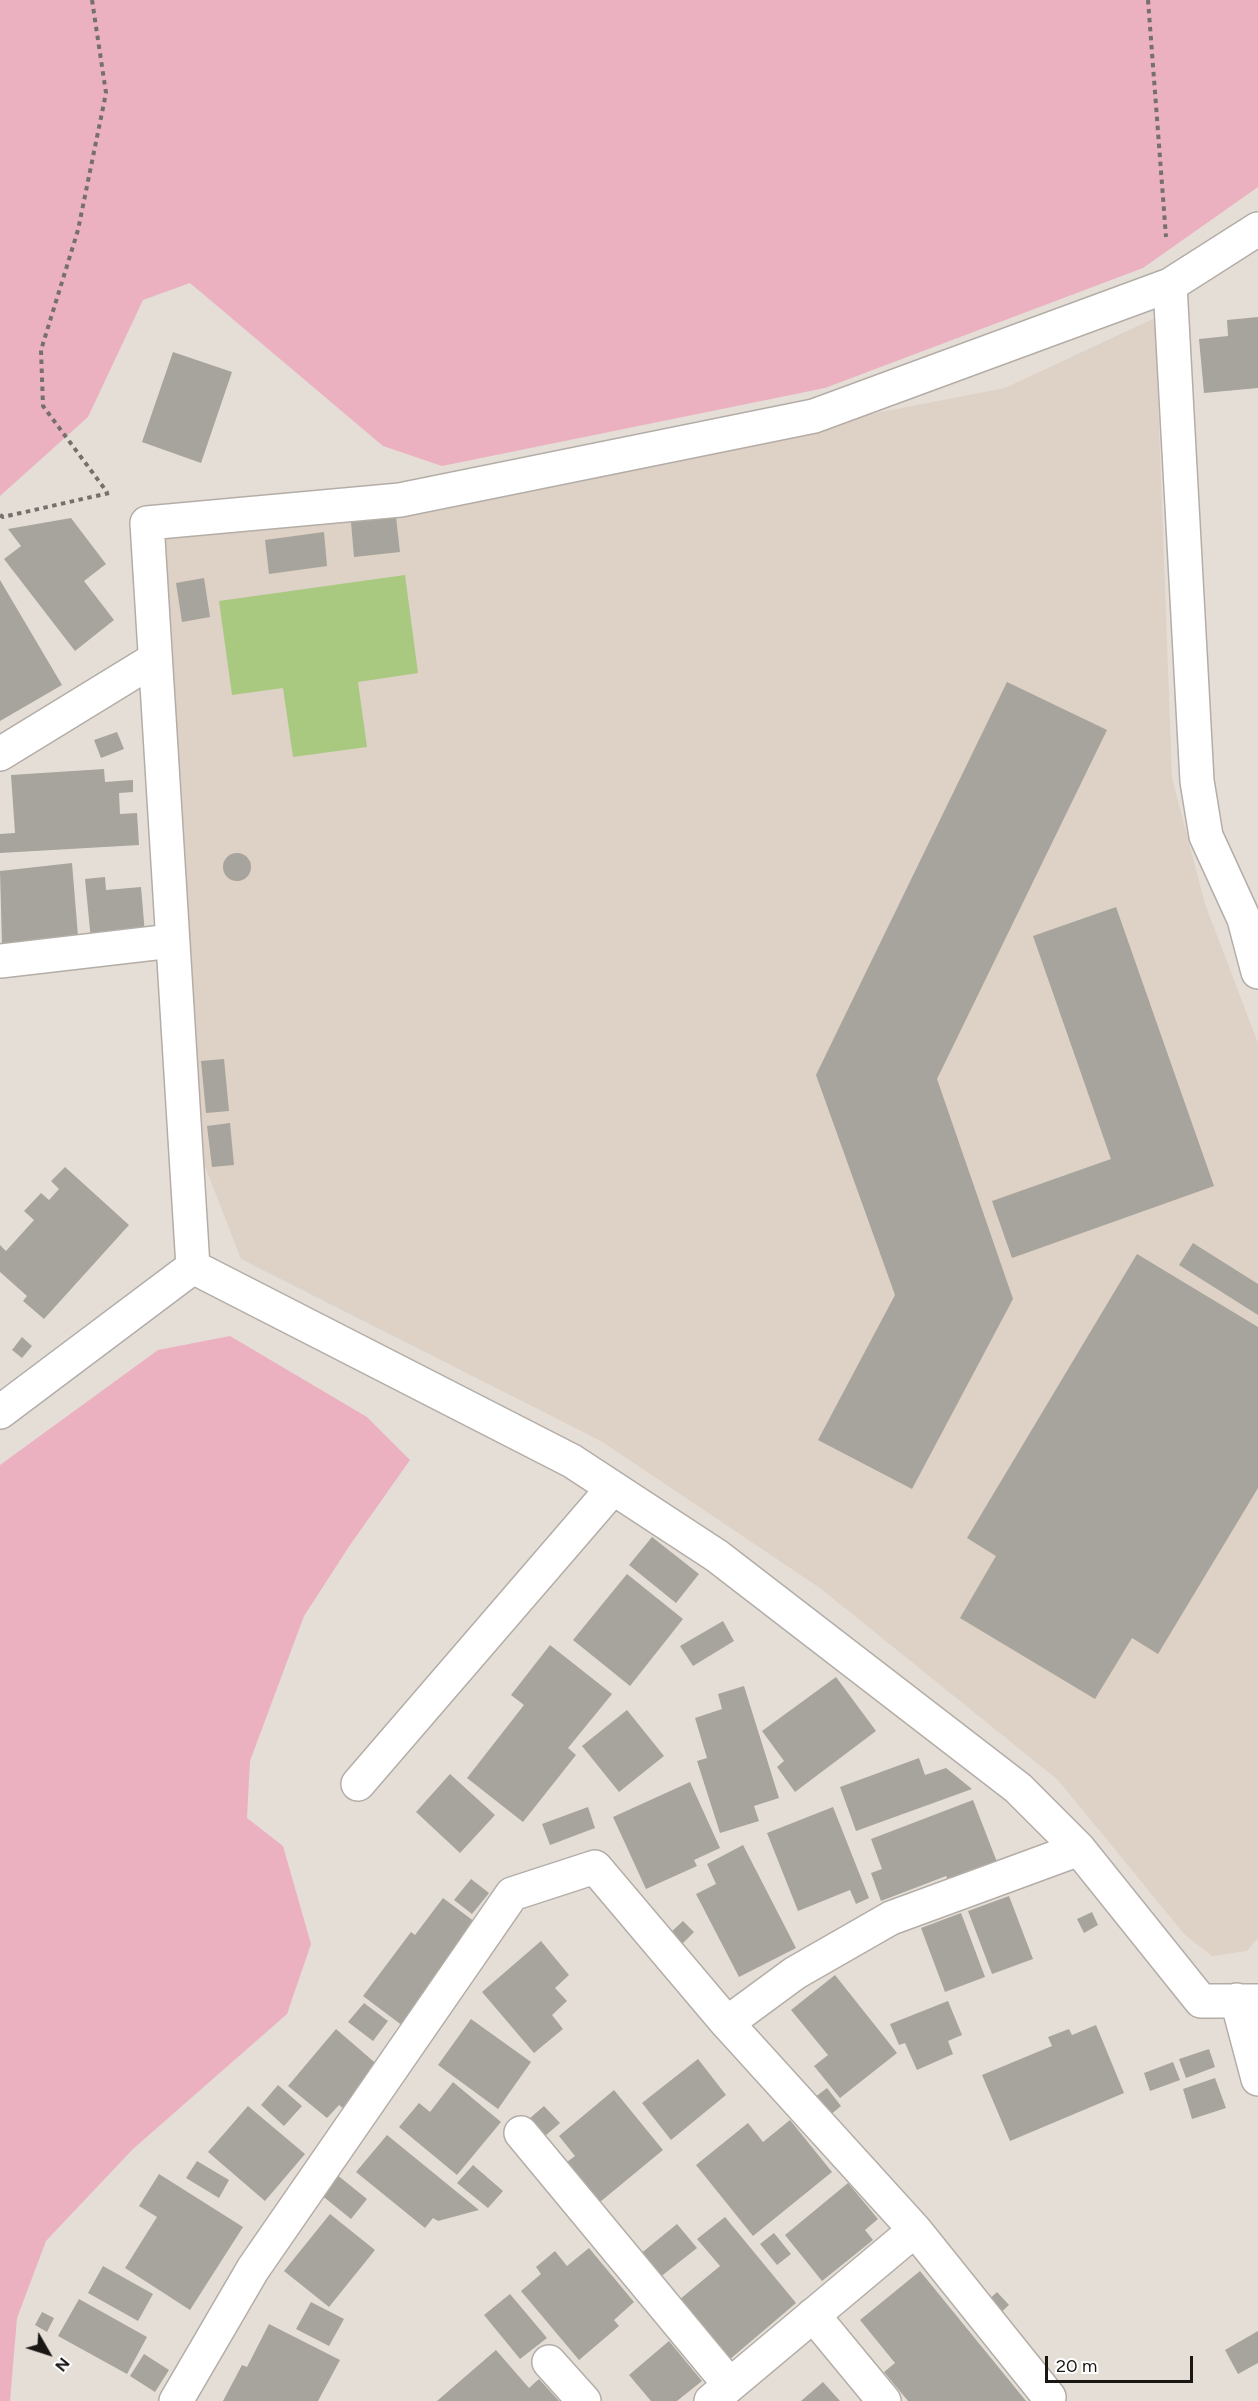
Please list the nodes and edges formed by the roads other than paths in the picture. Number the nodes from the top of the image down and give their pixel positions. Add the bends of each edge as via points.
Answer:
1 (1258, 229) edge
2 (1170, 285) junction
3 (155, 659) junction
4 (0, 754) edge
5 (1251, 917) edge
6 (172, 941) junction
7 (0, 961) edge
8 (1258, 972) edge
9 (193, 1267) junction
10 (0, 1412) edge
11 (613, 1488) junction
12 (358, 1784) dead end
13 (1079, 1849) junction
14 (1251, 1995) edge
15 (727, 2023) junction
16 (1258, 2079) edge
17 (521, 2133) dead end
18 (915, 2230) junction
19 (813, 2315) junction
20 (549, 2362) dead end
21 (721, 2393) edge
22 (1049, 2397) dead end
23 (176, 2401) edge
24 (584, 2401) edge
25 (884, 2401) edge

1 - 2 street
2 - 3 street via 814,416 400,500 147,524
2 - 5 street via 1197,781 1206,836
3 - 4 street
3 - 6 street
5 - 8 street
6 - 7 street
6 - 9 street
9 - 10 street
9 - 11 street via 572,1461
11 - 12 street
11 - 13 street via 717,1556 1018,1788
13 - 14 street via 1201,2001
13 - 15 street via 891,1918 795,1973
14 - 16 street
15 - 18 street
15 - 23 street via 595,1867 512,1894 253,2269
17 - 21 street
18 - 19 street
18 - 22 street
19 - 21 street
19 - 25 street
20 - 24 street

